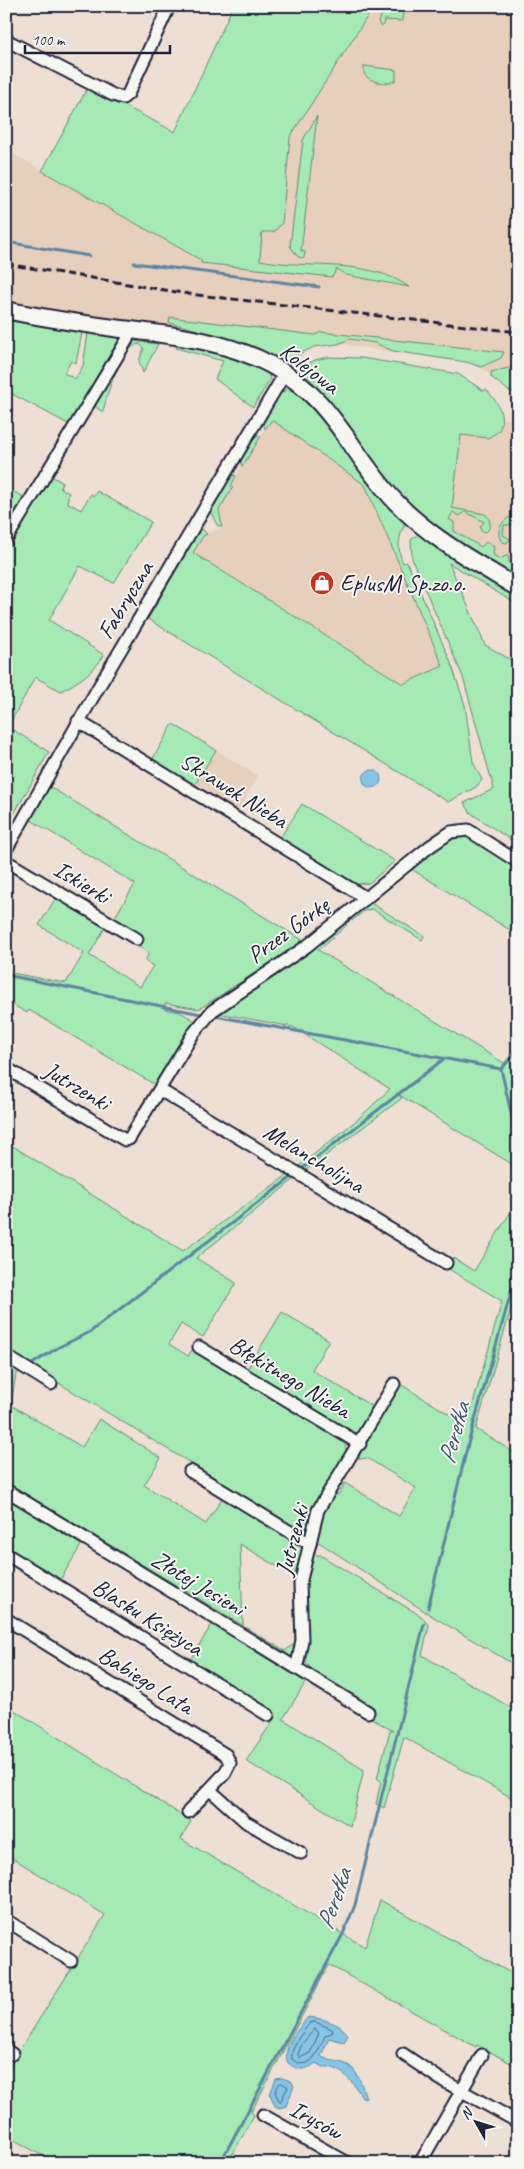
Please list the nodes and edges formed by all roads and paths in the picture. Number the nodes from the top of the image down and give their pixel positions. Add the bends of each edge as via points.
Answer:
1 (168, 9) dead end
2 (6, 40) edge
3 (6, 310) edge
4 (129, 330) junction
5 (285, 374) junction
6 (6, 540) edge
7 (518, 588) edge
8 (78, 722) junction
9 (6, 850) edge
10 (6, 861) edge
11 (518, 862) edge
12 (366, 898) junction
13 (137, 939) dead end
14 (6, 1068) edge
15 (160, 1090) junction
16 (125, 1140) joint
17 (446, 1262) dead end
18 (199, 1348) dead end
19 (6, 1356) edge
20 (50, 1384) dead end
21 (394, 1384) dead end
22 (360, 1444) junction
23 (190, 1471) dead end
24 (6, 1490) edge
25 (310, 1544) junction
26 (6, 1554) edge
27 (6, 1619) edge
28 (297, 1666) junction
29 (368, 1712) dead end
30 (268, 1715) dead end
31 (210, 1790) junction
32 (188, 1812) dead end
33 (301, 1853) dead end
34 (6, 1920) edge
35 (71, 1961) dead end
36 (403, 2054) dead end
37 (482, 2055) dead end
38 (462, 2091) junction
39 (262, 2114) dead end
40 (518, 2122) edge
41 (348, 2163) edge
42 (420, 2163) edge

1 - 2 street via 128,94 123,98
3 - 4 street, Kolejowa
4 - 5 street, Kolejowa via 220,344 250,354
4 - 6 street via 127,340
5 - 7 street, Kolejowa via 312,394 334,417 378,480 416,521 452,548
5 - 8 street, Fabryczna
8 - 9 street, Fabryczna
8 - 12 street, Skrawek Nieba
10 - 13 street, Iskierki
11 - 12 street, Przez Górkę via 468,830 451,832
12 - 15 street, Przez Górkę via 307,946 212,1012 193,1034
14 - 16 street, Jutrzenki
15 - 16 street, Przez Górkę via 133,1135
15 - 17 street, Melancholijna
18 - 22 street, Błękitnego Nieba
19 - 20 street
21 - 22 street, Jutrzenki
22 - 25 street, Jutrzenki via 318,1510
23 - 25 street
24 - 28 street, Złotej Jesieni
25 - 28 street, Jutrzenki via 300,1584 302,1640
26 - 30 street, Blasku Księżyca
27 - 31 street, Babiego Lata via 226,1755 229,1767
28 - 29 street, Złotej Jesieni
31 - 32 street, Babiego Lata
31 - 33 street via 246,1822
34 - 35 street
36 - 38 street
37 - 38 street
38 - 40 street
38 - 42 street
39 - 41 street, Irysów

